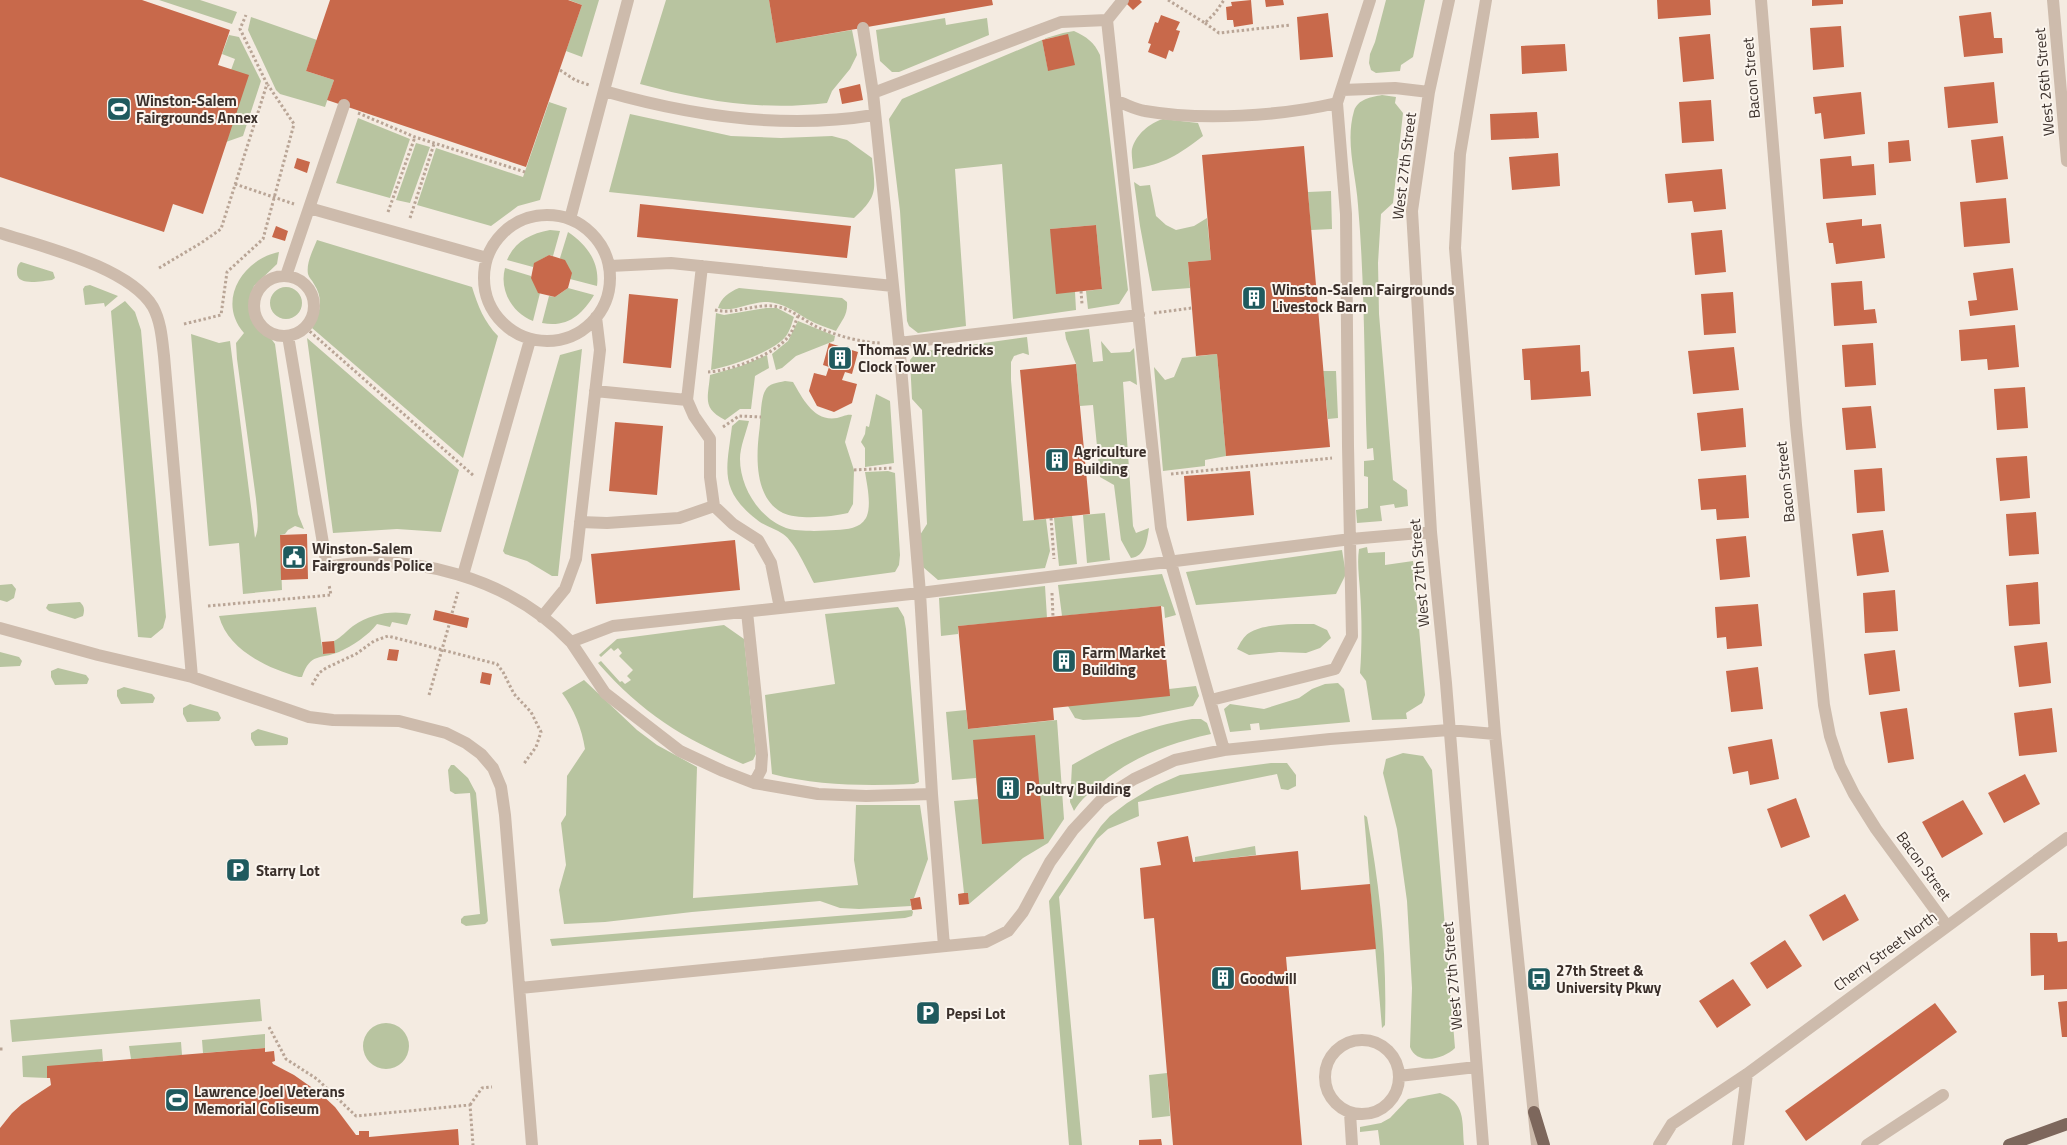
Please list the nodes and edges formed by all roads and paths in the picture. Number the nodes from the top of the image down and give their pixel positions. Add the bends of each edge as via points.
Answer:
1 (628, 0) edge
2 (1124, 0) edge
3 (1168, 0) edge
4 (1224, 0) edge
5 (1370, 0) edge
6 (1449, 0) edge
7 (1486, 0) edge
8 (1761, 0) edge
9 (2053, 0) edge
10 (246, 15) dead end
11 (1107, 20) junction
12 (1205, 23) junction
13 (1291, 25) dead end
14 (863, 28) dead end
15 (560, 70) dead end
16 (267, 84) junction
17 (604, 90) junction
18 (1342, 90) junction
19 (1429, 92) junction
20 (873, 93) junction
21 (1116, 101) junction
22 (1337, 103) junction
23 (344, 107) joint
24 (874, 115) junction
25 (415, 137) junction
26 (434, 144) junction
27 (2067, 161) edge
28 (525, 172) dead end
29 (235, 184) junction
30 (274, 197) junction
31 (309, 208) junction
32 (570, 219) junction
33 (382, 229) junction
34 (0, 233) edge
35 (405, 236) junction
36 (487, 258) junction
37 (610, 266) junction
38 (702, 266) junction
39 (159, 268) dead end
40 (286, 276) junction
41 (893, 286) junction
42 (697, 306) junction
43 (1192, 308) dead end
44 (1139, 315) junction
45 (798, 316) junction
46 (596, 317) junction
47 (184, 324) dead end
48 (306, 328) junction
49 (288, 336) junction
50 (530, 340) junction
51 (899, 343) junction
52 (690, 372) junction
53 (595, 391) junction
54 (687, 400) junction
55 (761, 417) dead end
56 (710, 439) junction
57 (1348, 457) junction
58 (909, 467) junction
59 (854, 470) dead end
60 (1156, 475) junction
61 (488, 490) junction
62 (714, 506) junction
63 (580, 522) junction
64 (1431, 532) junction
65 (1351, 539) junction
66 (1170, 562) junction
67 (327, 567) junction
68 (463, 575) junction
69 (920, 594) junction
70 (208, 606) dead end
71 (780, 608) junction
72 (747, 612) junction
73 (542, 617) junction
74 (449, 625) dead end
75 (0, 628) edge
76 (571, 642) junction
77 (442, 649) junction
78 (192, 677) junction
79 (312, 685) dead end
80 (429, 695) dead end
81 (1211, 700) junction
82 (1449, 730) junction
83 (1495, 734) junction
84 (1224, 750) junction
85 (523, 765) dead end
86 (754, 782) junction
87 (932, 794) junction
88 (2067, 838) edge
89 (1947, 926) junction
90 (944, 946) junction
91 (520, 988) junction
92 (269, 1027) dead end
93 (1476, 1067) junction
94 (1747, 1074) junction
95 (1399, 1076) junction
96 (492, 1087) dead end
97 (1943, 1095) dead end
98 (470, 1106) junction
99 (1534, 1112) junction
100 (1350, 1113) junction
101 (2067, 1124) edge
102 (473, 1145) edge
103 (532, 1145) edge
104 (1352, 1145) edge
105 (1483, 1145) edge
106 (1537, 1145) edge
107 (1544, 1145) edge
108 (1660, 1145) edge
109 (1738, 1145) edge
110 (1867, 1145) edge
111 (2008, 1145) edge

1 - 17 street
2 - 11 street
3 - 12 path
4 - 12 path
5 - 18 street
6 - 19 street, West 27th Street
7 - 83 street via 1460,154 1455,248
8 - 89 street, Bacon Street via 1797,435 1824,705 1830,736 1854,794
9 - 27 street, West 26th Street
10 - 16 path via 240,29
11 - 20 street via 1061,22
11 - 21 street
12 - 13 path via 1219,33
14 - 20 street
15 - 17 path via 575,80
16 - 29 path
16 - 30 path via 294,124
17 - 24 street via 686,112 745,120 811,120
17 - 32 street
18 - 19 street via 1395,88
18 - 22 street
19 - 64 street, West 27th Street via 1412,211
20 - 24 street
21 - 22 street via 1144,111 1194,115 1237,115
21 - 44 street
22 - 57 street via 1346,214
23 - 25 path
23 - 31 street
24 - 41 street
25 - 26 path
25 - 33 path
26 - 28 path
26 - 35 path
29 - 30 path
29 - 39 path via 221,229
30 - 31 path
30 - 47 path via 262,239 226,272 221,315
31 - 33 street
31 - 40 street
32 - 36 street via 550,215 530,217 517,223 496,240
32 - 37 street via 598,241
33 - 35 street
34 - 78 street via 115,275 134,286 153,309 161,329 164,356
35 - 36 street
36 - 50 street via 484,279 487,299 497,317 512,331
37 - 38 street via 671,263
37 - 46 street via 610,288
38 - 41 street
38 - 42 street
40 - 48 street via 296,278 311,291 314,300 312,320
40 - 49 street via 276,277 260,288 254,307 261,326 278,336
41 - 51 street
42 - 45 path via 725,312 767,305 782,307
42 - 52 street
43 - 44 path
44 - 51 street
44 - 60 street
45 - 51 path via 819,328 872,343
45 - 52 path via 788,336 769,351 714,372
46 - 50 street via 572,337 552,342
46 - 53 street via 600,350
48 - 49 street
48 - 61 path
49 - 67 street
50 - 61 street
51 - 58 street
52 - 54 street
53 - 54 street
53 - 63 street
54 - 56 street
55 - 56 path via 739,416
56 - 62 street
57 - 60 path
57 - 65 street
58 - 59 path
58 - 69 street
60 - 66 street via 1161,528
61 - 68 street
62 - 63 street via 679,518
62 - 71 street via 733,524 758,540 770,563
63 - 73 street via 576,559 565,589
64 - 65 street
64 - 82 street, West 27th Street
65 - 66 street
65 - 81 street via 1352,636 1335,669
66 - 69 street
66 - 81 street
67 - 68 street via 350,562 400,563
67 - 70 path via 331,595
68 - 73 street via 494,588
69 - 71 street
69 - 87 street
71 - 72 street
72 - 76 street via 613,626
72 - 86 street via 762,755 761,770
73 - 76 street via 554,624
74 - 77 path
75 - 78 street via 98,656
76 - 86 street via 605,693 680,751
77 - 79 path via 388,636 326,668
77 - 80 path
77 - 85 path via 497,664 514,694 531,712 541,732
78 - 91 street via 309,718 399,721 420,725 446,733 481,754 493,768 505,815
81 - 84 street
82 - 83 street
82 - 84 street
82 - 93 street, West 27th Street
83 - 99 street
84 - 90 street via 1176,760 1101,800 1073,830 1050,862 1024,912 1008,931 986,942
86 - 87 street via 818,794
87 - 90 street
88 - 89 street, Cherry Street North
89 - 94 street, Cherry Street North
90 - 91 street
91 - 103 street
92 - 98 path via 286,1059 317,1079 356,1116
93 - 95 street
93 - 105 street, West 27th Street
94 - 108 street, Cherry Street North via 1672,1124
94 - 109 street
95 - 100 street via 1398,1088 1384,1107 1374,1113
95 - 100 street via 1389,1053 1379,1045 1354,1041 1343,1046 1327,1065 1326,1082 1331,1099
96 - 98 path via 482,1088
97 - 110 street
98 - 102 path
99 - 106 street
99 - 107 main road
100 - 104 street
101 - 111 main road

